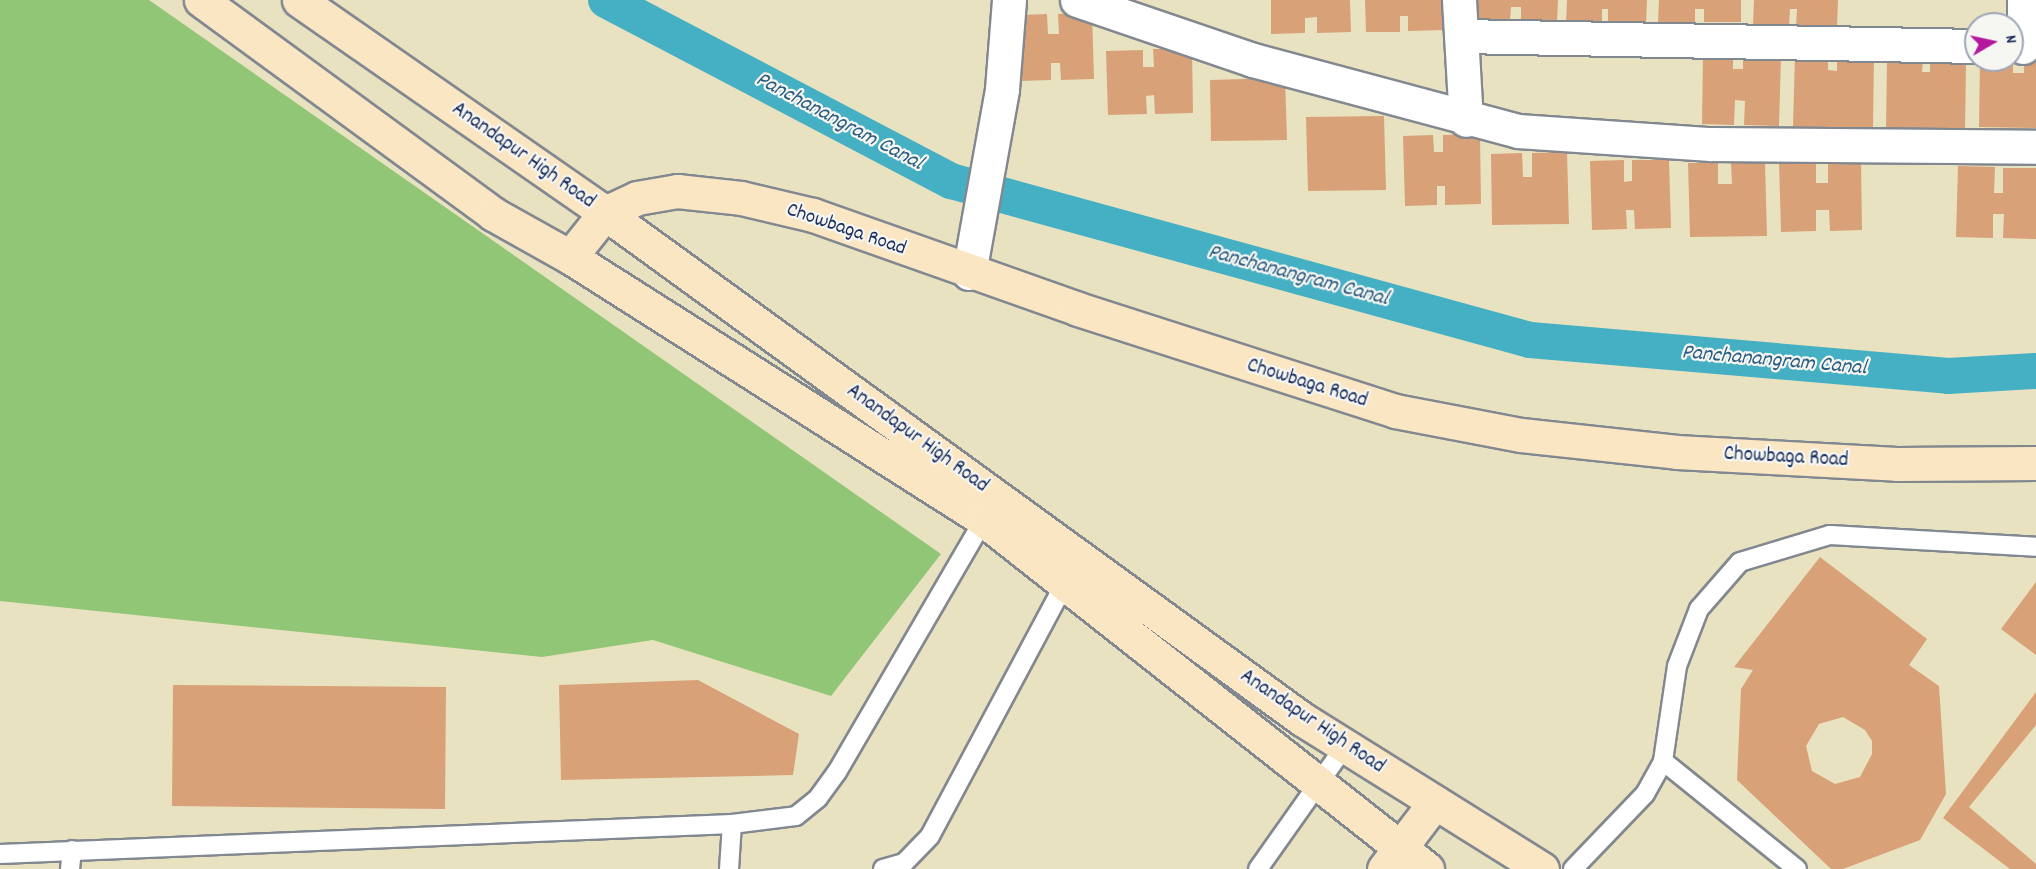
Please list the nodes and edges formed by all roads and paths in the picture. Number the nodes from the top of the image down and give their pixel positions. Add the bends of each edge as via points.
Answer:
1 (201, 0) edge
2 (299, 0) edge
3 (1009, 0) edge
4 (1077, 0) edge
5 (1459, 0) edge
6 (1461, 36) junction
7 (1964, 46) edge
8 (1466, 120) junction
9 (2036, 147) edge
10 (606, 213) junction
11 (570, 257) junction
12 (969, 273) junction
13 (2036, 463) edge
14 (990, 509) junction
15 (2036, 547) edge
16 (1073, 571) junction
17 (1345, 746) junction
18 (1663, 761) junction
19 (1316, 785) junction
20 (1435, 802) junction
21 (732, 824) junction
22 (72, 850) junction
23 (0, 854) edge
24 (1392, 859) edge
25 (1574, 867) edge
26 (70, 869) edge
27 (729, 869) edge
28 (883, 869) edge
29 (1258, 869) edge
30 (1427, 869) edge
31 (1542, 869) edge
32 (1797, 869) edge

1 - 11 main road, Anandapur High Road via 493,214
2 - 10 main road, Anandapur High Road
3 - 12 street via 1002,89
4 - 8 street via 1253,60
5 - 6 street
6 - 7 street
6 - 8 street
8 - 9 street via 1518,131 1711,144
10 - 11 main road
10 - 12 main road, Chowbaga Road via 637,198 677,191 741,198 813,215
10 - 14 main road, Anandapur High Road
11 - 14 main road, Anandapur High Road
12 - 13 main road, Chowbaga Road via 1384,408 1521,435 1677,452 1897,464
14 - 16 main road, Anandapur High Road
14 - 21 lane via 818,798 796,816
15 - 18 lane via 1830,535 1740,562 1699,609 1677,666
16 - 17 main road, Anandapur High Road
16 - 19 main road, Anandapur High Road
16 - 28 lane via 930,836 904,863
17 - 19 lane
17 - 20 main road, Anandapur High Road
18 - 25 lane via 1645,794
18 - 32 lane
19 - 24 main road, Anandapur High Road
19 - 29 lane
20 - 24 main road
20 - 31 main road, Anandapur High Road
21 - 22 lane
21 - 27 lane
22 - 23 lane
22 - 26 lane
24 - 30 main road, Anandapur High Road

